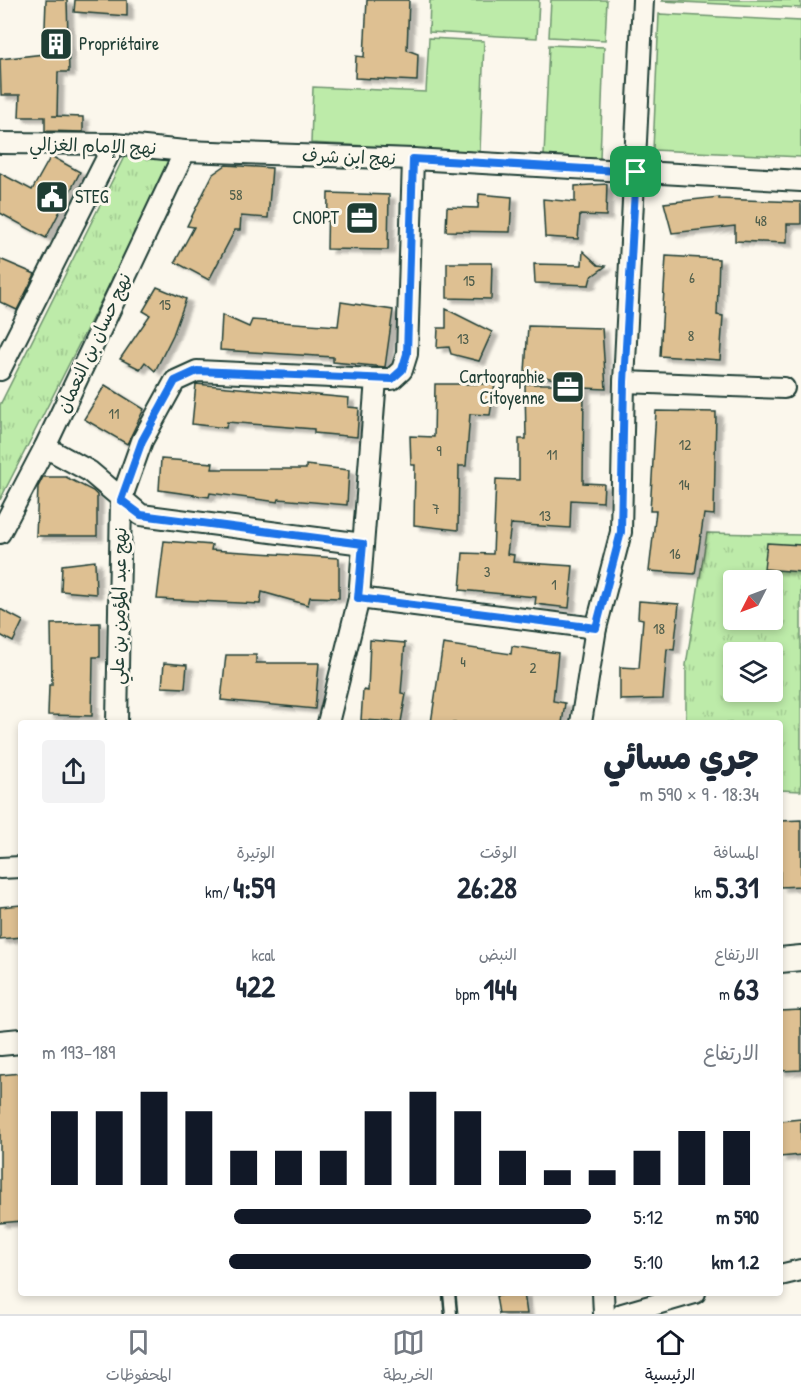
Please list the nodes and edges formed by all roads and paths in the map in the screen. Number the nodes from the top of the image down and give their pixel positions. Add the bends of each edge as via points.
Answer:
1 (643, 0) edge
2 (0, 143) edge
3 (114, 144) junction
4 (185, 151) junction
5 (413, 159) junction
6 (636, 172) junction
7 (801, 180) edge
8 (0, 370) edge
9 (376, 379) junction
10 (624, 382) junction
11 (784, 388) dead end
12 (45, 447) junction
13 (121, 500) junction
14 (0, 532) edge
15 (363, 544) junction
16 (358, 598) junction
17 (596, 628) junction
18 (117, 720) edge
19 (329, 720) edge
20 (581, 720) edge
21 (18, 867) edge
22 (0, 868) edge
23 (801, 958) edge
24 (783, 960) edge
25 (18, 1041) edge
26 (0, 1043) edge
27 (801, 1270) edge
28 (783, 1274) edge
29 (448, 1296) edge
30 (603, 1296) edge
31 (685, 1296) edge
32 (451, 1314) edge
33 (604, 1314) edge
34 (622, 1314) edge

1 - 6 street
2 - 3 street, نهج الإمام الغزالي
3 - 4 street, نهج الإمام الغزالي
3 - 8 street
4 - 5 street, نهج ابن شرف
4 - 12 street, نهج حسان بن النعمان
5 - 6 street, نهج ابن شرف
5 - 9 street via 407,354 402,370 392,379
6 - 7 street, نهج ابن شرف
6 - 10 street
9 - 13 street, نهج عبد المؤمن بن علي via 197,371 186,375 175,381 142,441
9 - 15 street
10 - 11 street
10 - 17 street via 621,532
12 - 13 street via 89,471
12 - 14 street, نهج حسان بن النعمان
13 - 15 street via 141,515
13 - 18 street, نهج عبد المؤمن بن علي
15 - 16 street
16 - 17 street
16 - 19 street
17 - 20 street
21 - 22 street
23 - 24 street
25 - 26 street
27 - 28 street
29 - 32 lane
30 - 33 street
31 - 34 street

